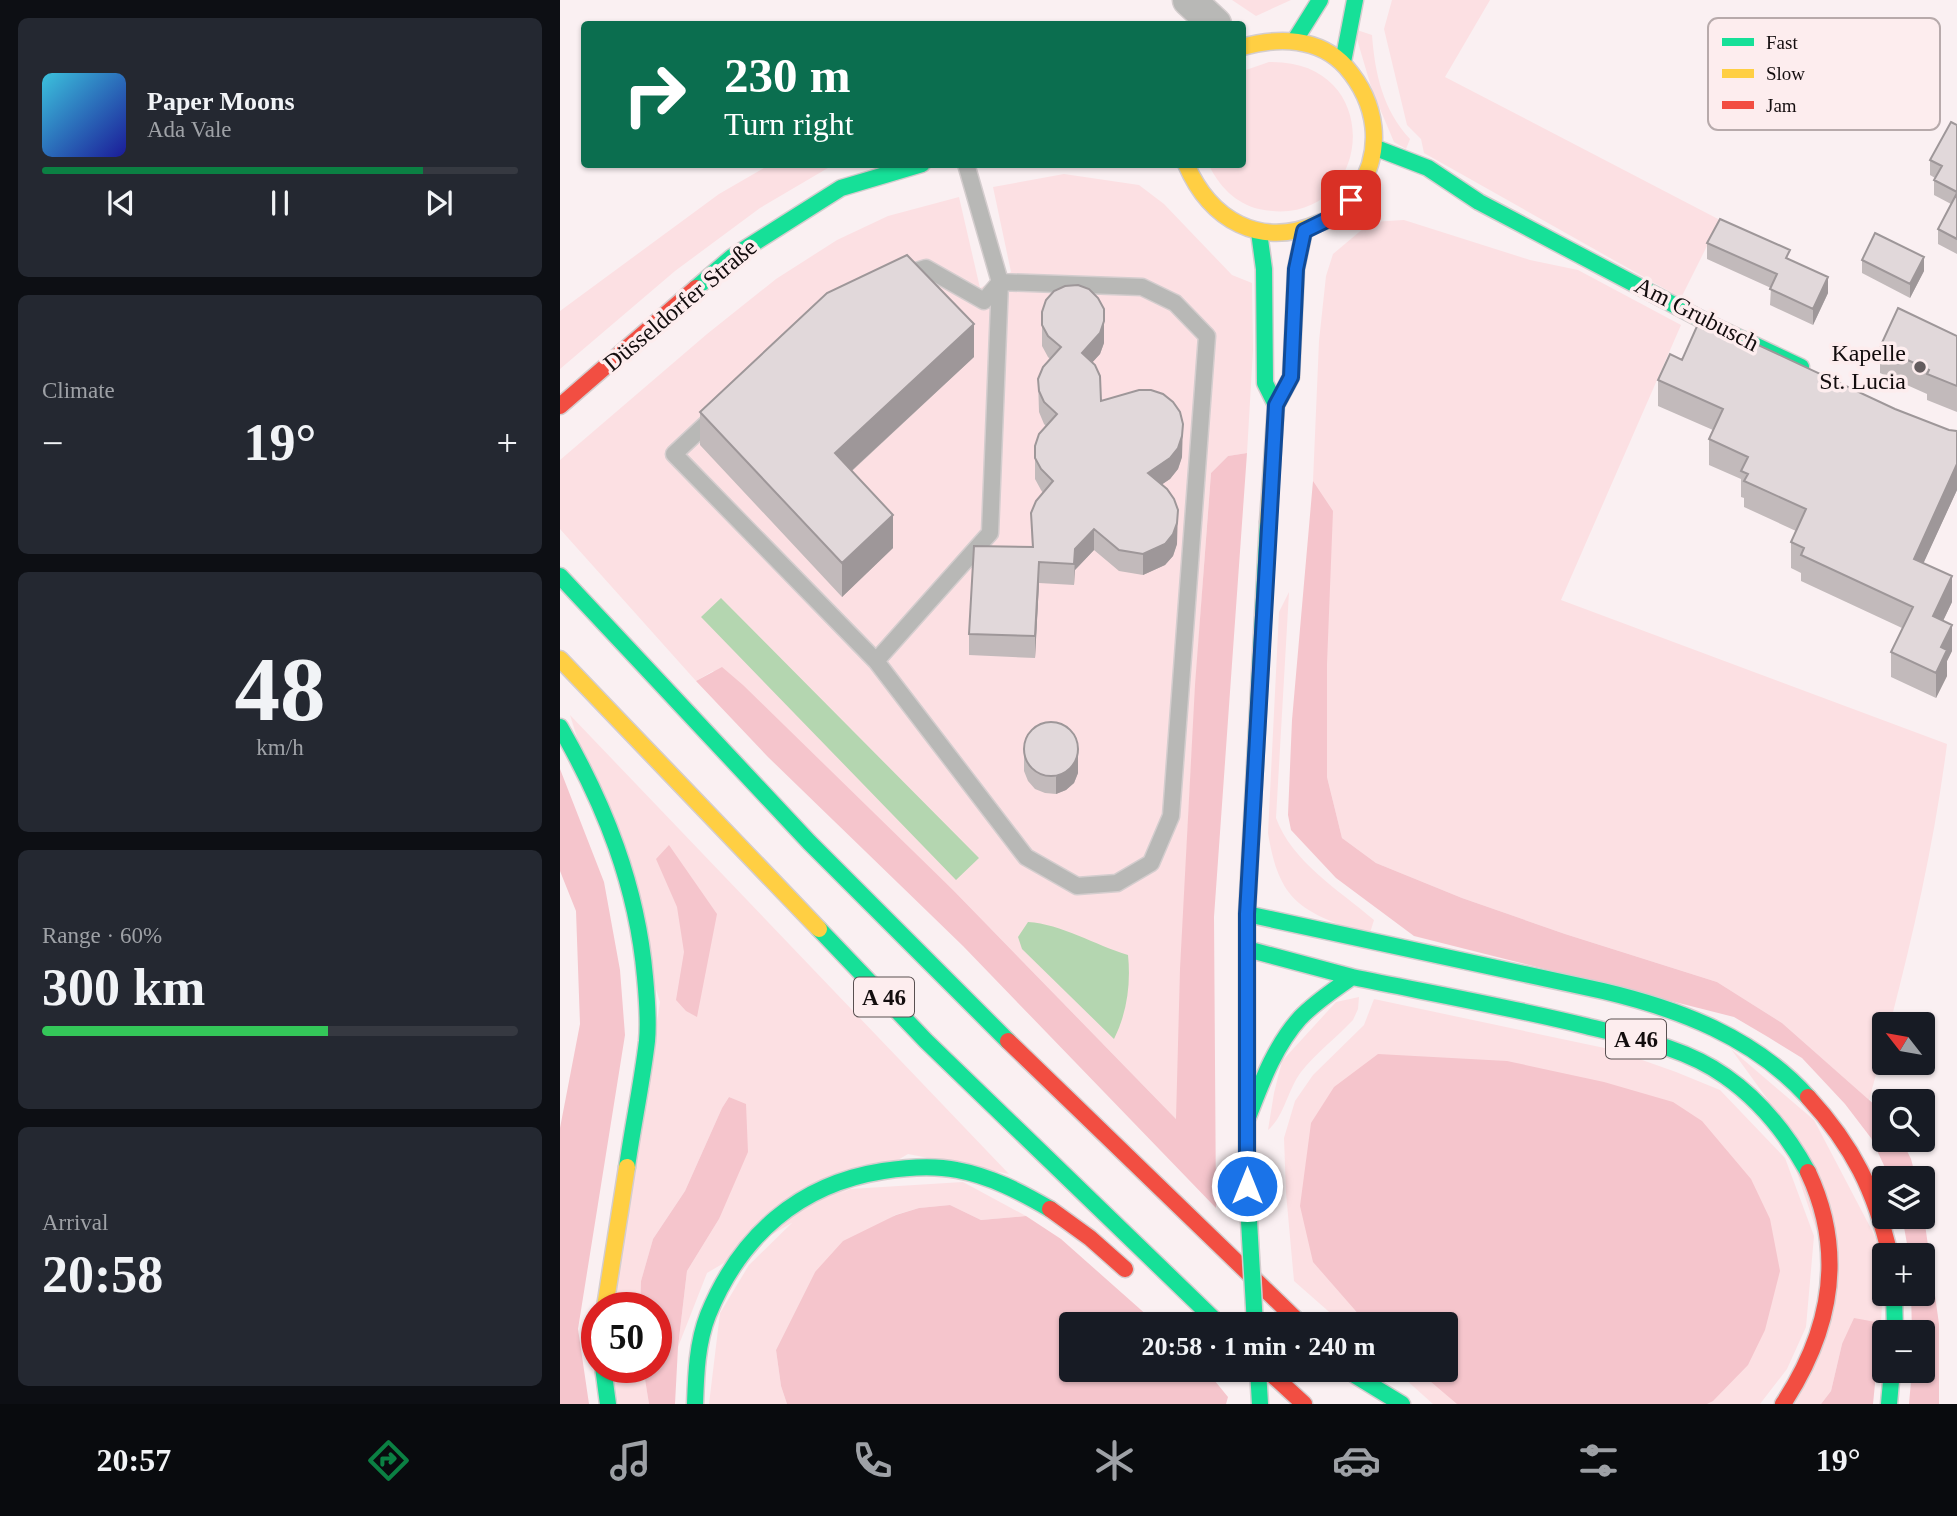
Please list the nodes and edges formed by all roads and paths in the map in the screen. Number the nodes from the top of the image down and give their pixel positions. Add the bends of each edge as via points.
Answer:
1 (1167, 0) edge
2 (1189, 0) edge
3 (1320, 0) edge
4 (1355, 0) edge
5 (1184, 21) edge
6 (1212, 21) edge
7 (1295, 40) junction
8 (1246, 46) edge
9 (1343, 62) junction
10 (1376, 148) junction
11 (908, 168) edge
12 (967, 168) edge
13 (1187, 168) edge
14 (1383, 183) dead end
15 (1364, 185) junction
16 (1434, 192) dead end
17 (1479, 202) junction
18 (1304, 231) junction
19 (1259, 232) junction
20 (1000, 282) junction
21 (1814, 373) edge
22 (1276, 405) junction
23 (560, 406) edge
24 (560, 576) edge
25 (560, 659) edge
26 (876, 661) junction
27 (560, 727) edge
28 (1247, 914) junction
29 (1247, 949) junction
30 (1352, 978) junction
31 (1247, 1120) junction
32 (1887, 1243) edge
33 (1137, 1281) dead end
34 (607, 1292) edge
35 (1207, 1312) edge
36 (1254, 1312) edge
37 (1289, 1312) edge
38 (1262, 1382) edge
39 (1277, 1382) edge
40 (1363, 1382) edge
41 (1367, 1382) edge
42 (605, 1383) edge
43 (1891, 1383) edge
44 (608, 1404) edge
45 (695, 1404) edge
46 (1259, 1404) edge
47 (1304, 1404) edge
48 (1387, 1404) edge
49 (1402, 1404) edge
50 (1783, 1404) edge
51 (1889, 1404) edge

1 - 5 street
2 - 6 street
3 - 7 main road
4 - 9 main road
7 - 8 main road
7 - 9 main road
9 - 10 main road via 1363,87 1375,116
10 - 15 main road
10 - 17 main road, Am Grubusch via 1428,169
11 - 23 main road, Düsseldorfer Straße via 841,188 732,257
12 - 20 lane
13 - 19 main road via 1214,209
14 - 15 main road
15 - 18 main road via 1339,214
16 - 17 main road, Am Grubusch
17 - 21 main road, Am Grubusch
18 - 19 main road
18 - 22 main road via 1296,269 1291,377
19 - 22 main road via 1264,269 1265,383
20 - 26 lane via 990,533
20 - 26 lane via 984,301 926,268 831,307 674,454
20 - 26 lane via 1142,287 1175,303 1207,336 1171,816 1151,863 1117,883 1077,887 1026,856
22 - 28 main road
24 - 37 main road, A 46 via 809,842
25 - 35 main road, A 46 via 926,1041
27 - 34 main road via 599,795 614,836 636,908 646,976 647,1039
28 - 29 main road
28 - 32 main road via 1621,996 1710,1025 1802,1088 1835,1126 1868,1181
29 - 30 main road
29 - 31 main road
30 - 31 main road via 1298,1021 1280,1043
30 - 50 main road, A 46 via 1531,1013 1669,1047 1720,1073 1774,1119 1819,1196 1830,1250 1824,1319 1798,1383
31 - 36 main road, bridge
33 - 45 main road via 1091,1237 1005,1185 941,1167 860,1172 788,1206 749,1243 716,1296 704,1326 694,1382
38 - 46 main road
39 - 47 main road
40 - 48 main road
41 - 49 main road
42 - 44 main road
43 - 51 main road

